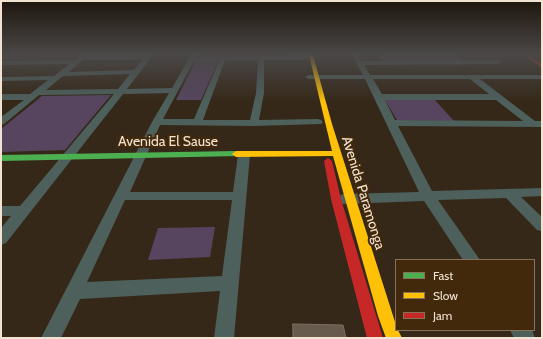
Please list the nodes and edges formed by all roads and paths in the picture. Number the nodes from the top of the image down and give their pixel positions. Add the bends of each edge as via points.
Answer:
1 (65, 71) edge
2 (185, 71) edge
3 (218, 71) edge
4 (258, 71) edge
5 (312, 71) edge
6 (364, 71) edge
7 (510, 71) edge
8 (136, 72) joint
9 (59, 76) junction
10 (313, 77) junction
11 (368, 77) junction
12 (472, 77) junction
13 (519, 77) junction
14 (542, 77) edge
15 (1, 79) edge
16 (174, 90) junction
17 (121, 92) junction
18 (34, 95) junction
19 (1, 97) edge
20 (379, 97) junction
21 (498, 97) junction
22 (1, 122) edge
23 (157, 122) junction
24 (318, 122) junction
25 (197, 123) junction
26 (254, 123) junction
27 (392, 123) junction
28 (538, 124) edge
29 (326, 153) junction
30 (336, 153) junction
31 (244, 155) junction
32 (68, 156) junction
33 (141, 156) junction
34 (1, 158) edge
35 (542, 192) edge
36 (510, 194) junction
37 (122, 196) junction
38 (239, 196) junction
39 (428, 196) junction
40 (343, 199) junction
41 (1, 211) edge
42 (24, 211) junction
43 (542, 226) edge
44 (1, 239) edge
45 (471, 259) edge
46 (230, 283) junction
47 (74, 291) junction
48 (367, 315) junction
49 (385, 316) junction
50 (51, 338) edge
51 (224, 338) edge
52 (375, 338) edge
53 (394, 338) edge

1 - 9 street
2 - 16 street
3 - 25 street
4 - 26 street via 260,92
5 - 10 street, Avenida Paramonga
6 - 11 street
7 - 13 street
8 - 9 street
8 - 17 street
9 - 15 street
9 - 18 street
10 - 11 street
10 - 24 street, Avenida Paramonga
10 - 30 street, Avenida Paramonga
11 - 12 street
11 - 20 street
12 - 13 street
12 - 21 street
13 - 14 street
16 - 17 street
16 - 23 street
17 - 18 street
17 - 32 street
18 - 19 street
18 - 22 street
20 - 21 street
20 - 27 street
21 - 28 street
23 - 25 street
23 - 33 street
24 - 26 street
24 - 29 street, Avenida Paramonga
25 - 26 street
27 - 28 street
27 - 39 street
29 - 30 street, Avenida El Sause
29 - 31 street, Avenida El Sause
29 - 40 street, Avenida Paramonga
30 - 40 street, Avenida Paramonga
31 - 33 street, Avenida El Sause
31 - 38 street
32 - 33 street, Avenida El Sause
32 - 34 street, Avenida El Sause
32 - 42 street
33 - 37 street
35 - 36 street
36 - 39 street
36 - 43 street
37 - 38 street
37 - 47 street
38 - 46 street
39 - 40 street
39 - 45 street
40 - 48 street, Avenida Paramonga
40 - 49 street, Avenida Paramonga
41 - 42 street
42 - 44 street
46 - 47 street
46 - 51 street
47 - 50 street
48 - 49 street
48 - 52 street, Avenida Paramonga
49 - 53 street, Avenida Paramonga

